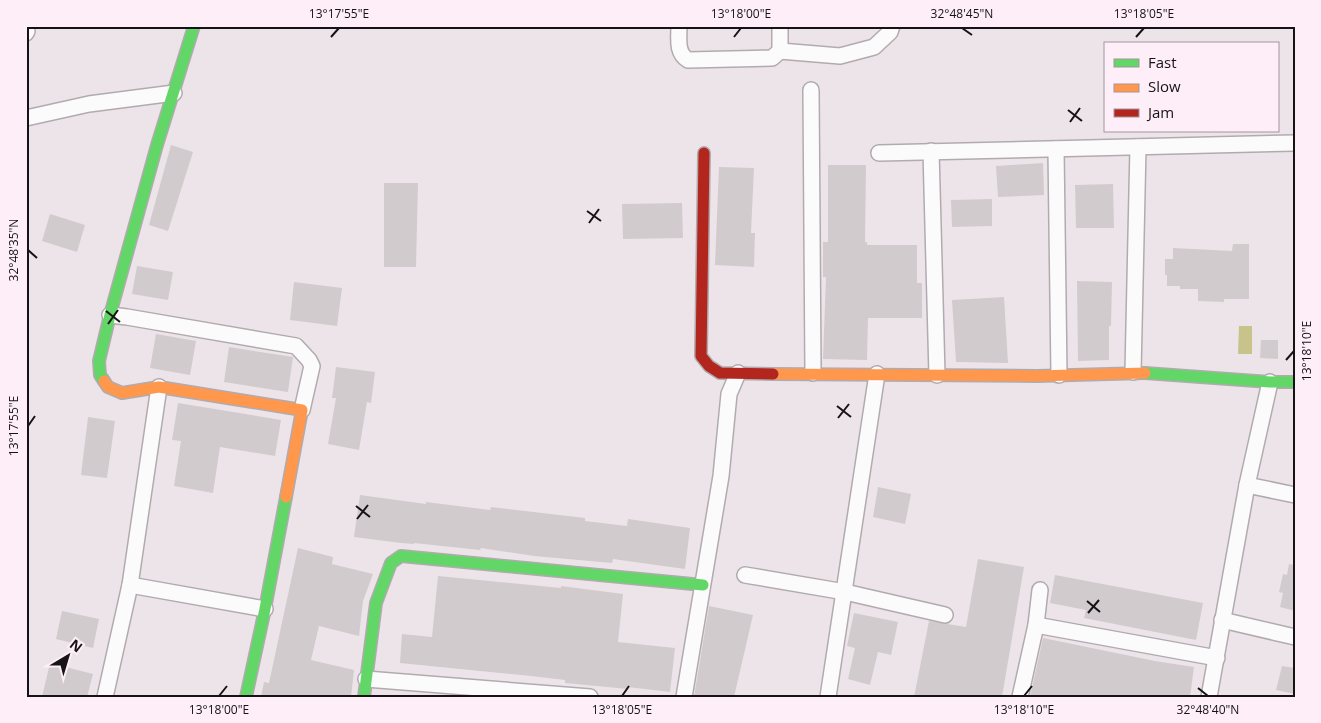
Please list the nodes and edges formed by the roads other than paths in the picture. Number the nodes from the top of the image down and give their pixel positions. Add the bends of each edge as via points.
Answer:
1 (194, 26) edge
2 (679, 26) edge
3 (780, 26) edge
4 (892, 26) edge
5 (780, 51) junction
6 (811, 90) dead end
7 (174, 92) junction
8 (26, 118) edge
9 (1295, 143) edge
10 (1138, 147) junction
11 (1056, 149) junction
12 (932, 152) junction
13 (704, 153) dead end
14 (880, 153) dead end
15 (110, 315) junction
16 (1133, 372) junction
17 (738, 373) junction
18 (813, 373) junction
19 (877, 374) junction
20 (937, 375) junction
21 (1059, 375) junction
22 (1270, 382) junction
23 (1295, 382) edge
24 (159, 387) junction
25 (302, 410) junction
26 (1247, 485) junction
27 (1295, 495) edge
28 (745, 575) dead end
29 (130, 585) junction
30 (703, 585) junction
31 (1040, 590) dead end
32 (845, 592) junction
33 (265, 609) junction
34 (946, 615) dead end
35 (1222, 620) junction
36 (1036, 625) junction
37 (1295, 637) edge
38 (1217, 658) junction
39 (366, 679) junction
40 (105, 697) edge
41 (246, 697) edge
42 (364, 697) edge
43 (590, 697) edge
44 (684, 697) edge
45 (828, 697) edge
46 (1020, 697) edge
47 (1209, 697) edge

1 - 7 street
2 - 5 street via 680,52 688,60 772,58
3 - 5 street
4 - 5 street via 874,47 840,56
6 - 18 street
7 - 8 street via 89,104
7 - 15 street
9 - 10 street
10 - 11 street
10 - 16 street
11 - 12 street
11 - 21 street
12 - 14 street
12 - 20 street
13 - 17 street via 701,356 711,369 720,373
15 - 24 street via 99,361 100,375 108,387 122,393
15 - 25 street via 296,346 312,366
16 - 21 street
16 - 22 street
17 - 18 street
17 - 30 street via 729,394 721,476
18 - 19 street
19 - 20 street
19 - 32 street
20 - 21 street
22 - 23 street
22 - 26 street
24 - 25 street
24 - 29 street
25 - 33 street
26 - 27 street
26 - 35 street
28 - 32 street
29 - 33 street
29 - 40 street
30 - 39 street via 401,556 391,563 376,603
30 - 44 street
31 - 36 street
32 - 34 street
32 - 45 street
33 - 41 street
35 - 37 street
35 - 38 street
36 - 38 street
36 - 46 street
38 - 47 street
39 - 42 street
39 - 43 street

